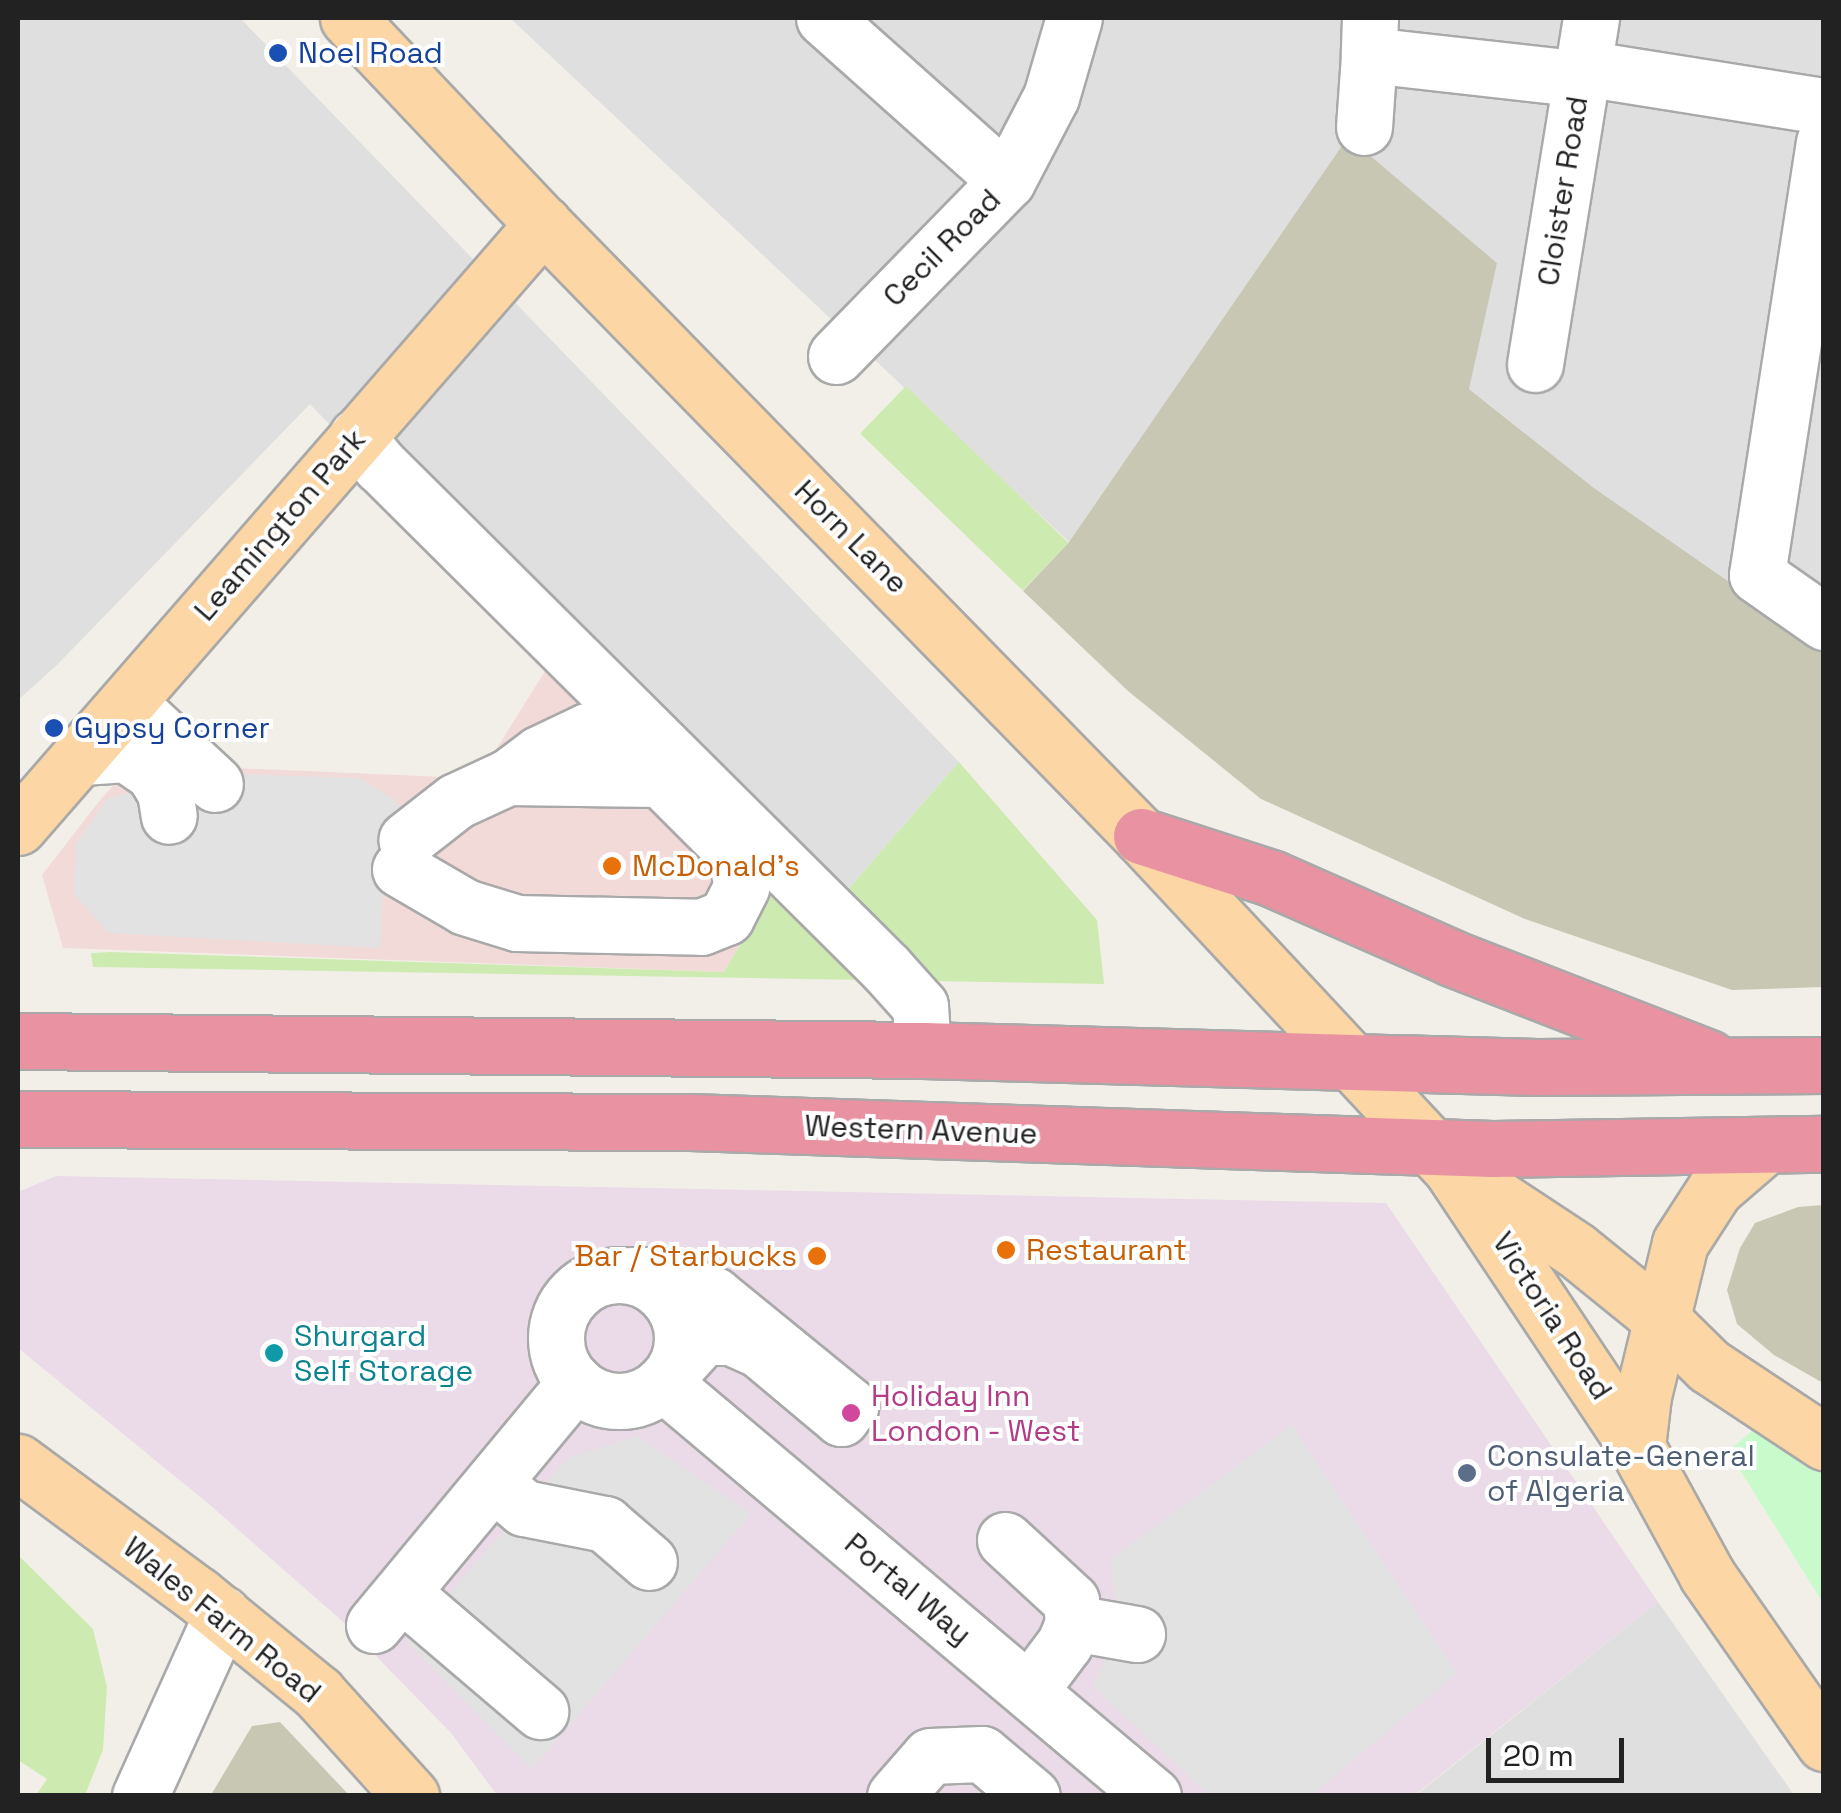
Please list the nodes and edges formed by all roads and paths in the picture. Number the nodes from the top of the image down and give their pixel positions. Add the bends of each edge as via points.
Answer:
1 (348, 18) edge
2 (824, 18) edge
3 (1074, 18) edge
4 (1370, 36) edge
5 (1585, 55) edge
6 (1824, 106) edge
7 (1364, 126) dead end
8 (1824, 142) edge
9 (1007, 181) junction
10 (543, 224) junction
11 (1807, 346) edge
12 (836, 356) dead end
13 (1535, 364) dead end
14 (357, 436) junction
15 (1824, 622) edge
16 (129, 701) junction
17 (82, 757) junction
18 (215, 784) dead end
19 (169, 816) dead end
20 (18, 827) edge
21 (1141, 836) junction
22 (403, 854) joint
23 (18, 1041) edge
24 (923, 1050) junction
25 (1351, 1060) junction
26 (1824, 1065) edge
27 (1734, 1069) junction
28 (18, 1120) edge
29 (1824, 1144) edge
30 (1766, 1145) junction
31 (1442, 1159) junction
32 (632, 1275) junction
33 (1660, 1318) junction
34 (669, 1376) junction
35 (575, 1384) junction
36 (1824, 1442) edge
37 (1637, 1447) junction
38 (18, 1462) edge
39 (494, 1484) junction
40 (1005, 1540) dead end
41 (650, 1562) dead end
42 (222, 1614) junction
43 (1073, 1623) junction
44 (1137, 1634) dead end
45 (1029, 1691) junction
46 (540, 1711) dead end
47 (1824, 1743) edge
48 (140, 1796) edge
49 (411, 1796) edge
50 (896, 1796) edge
51 (1032, 1796) edge
52 (1152, 1796) edge

1 - 10 main road, Horn Lane
2 - 9 street
3 - 9 street, Cecil Road via 1051,97
4 - 5 street
4 - 7 street
5 - 6 street
5 - 13 street, Cloister Road
8 - 11 street
9 - 12 street, Cecil Road
10 - 14 main road, Leamington Park
10 - 21 main road, Horn Lane
11 - 15 street via 1757,575
14 - 16 main road, Leamington Park
14 - 24 street via 886,968 920,1006
16 - 17 main road, Leamington Park
16 - 18 street
17 - 19 street via 126,754 152,772
17 - 20 main road, Leamington Park
21 - 25 main road, Horn Lane
21 - 27 highway via 1272,878 1452,958
22 - 22 street via 456,800 586,732 618,740 738,856 741,888 726,917 701,928 517,924 465,907
23 - 24 highway
24 - 25 highway
25 - 27 highway
25 - 31 main road, Victoria Road
26 - 27 highway
28 - 31 highway, Western Avenue via 690,1122
29 - 30 highway, Western Avenue
30 - 31 highway, Western Avenue
30 - 33 main road via 1715,1189 1696,1216 1680,1243
31 - 33 main road via 1576,1250
31 - 37 main road, Victoria Road
32 - 34 street via 652,1283 677,1311 682,1330
32 - 34 street via 660,1275 714,1295 850,1406 841,1418 760,1350 731,1337 703,1337
32 - 35 street via 592,1280 563,1308 556,1348
33 - 36 main road via 1710,1366
33 - 37 main road
34 - 35 street via 647,1395 610,1401
34 - 45 street, Portal Way
35 - 39 street
37 - 47 main road, Victoria Road via 1706,1574
38 - 42 main road, Wales Farm Road
39 - 41 street via 524,1508 605,1524
39 - 46 street via 388,1609
40 - 43 street via 1071,1600
42 - 48 street
42 - 49 main road, Wales Farm Road via 318,1694
43 - 44 street
43 - 45 street
45 - 52 street, Portal Way
50 - 51 street via 930,1756 982,1754

